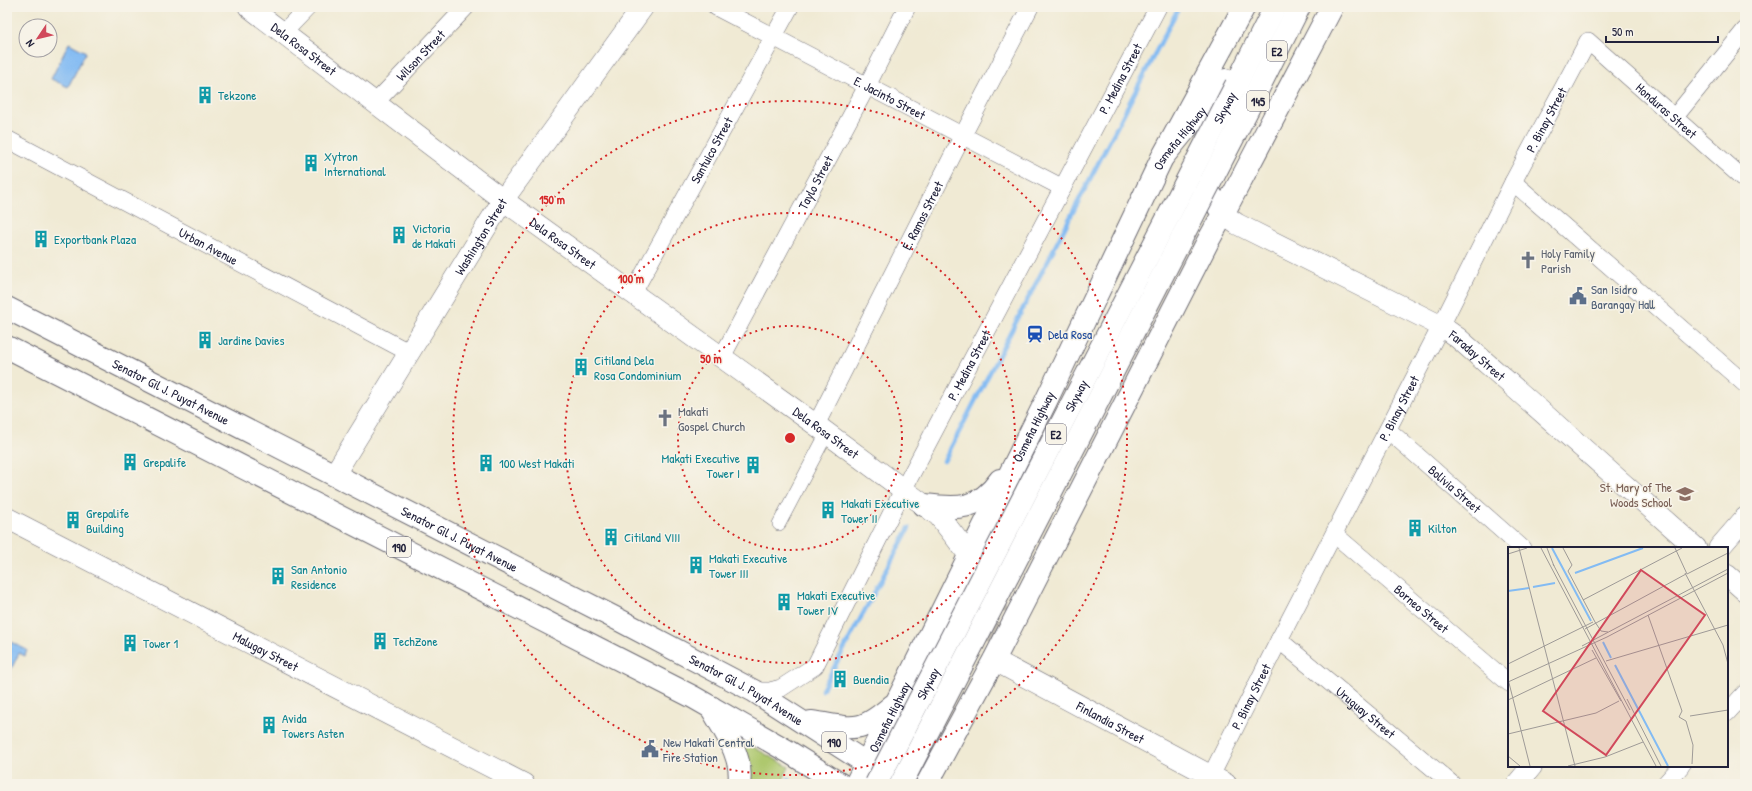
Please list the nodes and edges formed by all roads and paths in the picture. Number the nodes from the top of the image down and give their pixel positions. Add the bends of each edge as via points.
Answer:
1 (249, 7) edge
2 (308, 7) edge
3 (466, 7) edge
4 (643, 7) edge
5 (716, 7) edge
6 (790, 7) edge
7 (907, 7) edge
8 (1030, 7) edge
9 (1158, 7) edge
10 (1244, 7) edge
11 (1264, 7) edge
12 (1275, 7) edge
13 (1299, 7) edge
14 (1306, 7) edge
15 (1327, 15) edge
16 (1745, 30) edge
17 (283, 33) junction
18 (773, 38) junction
19 (1588, 41) joint
20 (1226, 80) junction
21 (867, 86) junction
22 (376, 103) junction
23 (1674, 118) junction
24 (963, 135) junction
25 (7, 139) edge
26 (1162, 158) junction
27 (1251, 162) junction
28 (1745, 180) edge
29 (1513, 182) junction
30 (1063, 188) junction
31 (1210, 195) junction
32 (503, 200) junction
33 (1223, 214) junction
34 (633, 293) junction
35 (7, 308) edge
36 (1112, 316) dead end
37 (1441, 326) junction
38 (1141, 333) dead end
39 (7, 347) edge
40 (410, 353) junction
41 (722, 357) junction
42 (1745, 384) edge
43 (821, 429) junction
44 (1388, 430) junction
45 (1019, 453) junction
46 (334, 475) junction
47 (903, 490) junction
48 (924, 505) junction
49 (7, 518) edge
50 (1745, 518) edge
51 (779, 524) dead end
52 (1334, 534) junction
53 (1521, 547) edge
54 (1695, 547) edge
55 (1720, 547) edge
56 (969, 554) junction
57 (1728, 576) edge
58 (1745, 591) edge
59 (1279, 640) junction
60 (994, 660) junction
61 (1508, 682) edge
62 (754, 691) junction
63 (1745, 693) edge
64 (897, 703) junction
65 (711, 707) junction
66 (1728, 712) edge
67 (802, 720) junction
68 (866, 763) junction
69 (1531, 767) edge
70 (1680, 767) edge
71 (1219, 780) edge
72 (524, 784) edge
73 (740, 784) edge
74 (840, 784) edge
75 (856, 784) edge
76 (876, 784) edge
77 (902, 784) edge
78 (927, 784) edge
79 (1452, 784) edge
80 (1517, 784) edge
81 (1665, 784) edge

1 - 17 street, Dela Rosa Street
2 - 17 street
3 - 22 street, Wilson Street
4 - 32 street, Washington Street
5 - 18 street, E. Jacinto Street
6 - 18 street, Santuico Street
7 - 21 street, Taylo Street
8 - 24 street, E. Ramos Street
9 - 30 street, P. Medina Street
10 - 26 main road
11 - 20 main road, Osmeña Highway
12 - 76 main road, Skyway / E2, bridge
13 - 77 main road, Skyway / E2, bridge
14 - 31 main road, 145
15 - 27 main road
16 - 23 street
17 - 22 street, Dela Rosa Street
18 - 21 street, E. Jacinto Street
18 - 34 street, Santuico Street
19 - 23 street, Honduras Street
19 - 29 street, P. Binay Street
20 - 26 main road, Osmeña Highway
20 - 36 main road, Osmeña Highway via 1169,206
21 - 24 street, E. Jacinto Street
21 - 41 street, Taylo Street
22 - 32 street, Dela Rosa Street
23 - 28 street, Honduras Street
24 - 30 street, E. Jacinto Street
24 - 43 street, E. Ramos Street
25 - 40 street, Urban Avenue
26 - 45 main road, Osmeña Highway
27 - 31 main road via 1236,181 1226,189
27 - 33 main road
29 - 37 street, P. Binay Street
29 - 42 street
30 - 47 street, P. Medina Street
31 - 33 main road
31 - 38 main road, 145
32 - 34 street, Dela Rosa Street
32 - 40 street, Washington Street
33 - 37 street, Faraday Street via 1237,224
33 - 60 main road
34 - 41 street, Dela Rosa Street
35 - 46 main road, Senator Gil J. Puyat Avenue / 190
37 - 44 street, P. Binay Street
37 - 54 street, Faraday Street via 1464,343
39 - 65 main road, 190
40 - 46 street, Washington Street
41 - 43 street, Dela Rosa Street
43 - 47 street, Dela Rosa Street
43 - 51 street
44 - 52 street, P. Binay Street
44 - 53 street, Bolivia Street
45 - 48 main road via 993,490 980,500 953,509
45 - 56 main road, Osmeña Highway
46 - 62 main road, Senator Gil J. Puyat Avenue / 190
47 - 48 street, Dela Rosa Street
47 - 62 street, P. Medina Street via 815,666 781,688
48 - 56 street, Dela Rosa Street via 942,519
49 - 72 street, Malugay Street
50 - 55 street
52 - 59 street, P. Binay Street
52 - 61 street, Borneo Street
56 - 64 main road, Osmeña Highway
57 - 58 street
59 - 71 street, P. Binay Street
59 - 79 street, Uruguay Street
60 - 71 street, Finlandia Street
60 - 78 main road
62 - 67 main road, Senator Gil J. Puyat Avenue / 190
63 - 66 street
64 - 67 main road via 877,719 860,727 844,728
64 - 68 main road, Osmeña Highway
65 - 73 main road via 736,755
65 - 74 main road, 190
67 - 68 main road, Senator Gil J. Puyat Avenue / 190
68 - 75 main road, Osmeña Highway
68 - 77 main road, Senator Gil J. Puyat Avenue / 190
69 - 80 street
70 - 81 street

